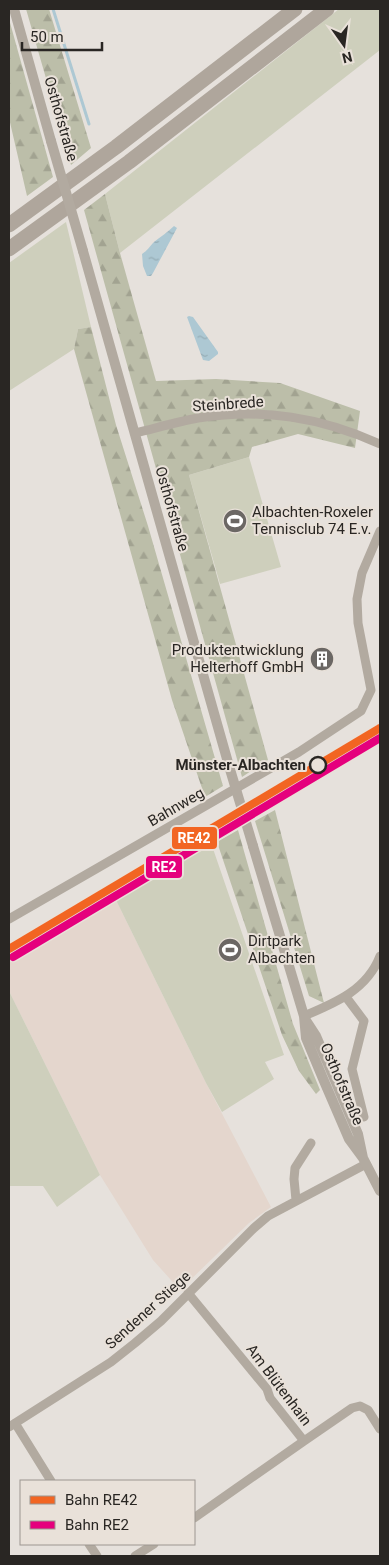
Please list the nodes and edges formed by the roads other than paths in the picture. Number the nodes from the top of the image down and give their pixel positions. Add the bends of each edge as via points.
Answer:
1 (14, 9) edge
2 (295, 9) edge
3 (327, 9) edge
4 (9, 225) edge
5 (9, 249) edge
6 (135, 433) junction
7 (380, 444) edge
8 (380, 531) edge
9 (9, 920) edge
10 (380, 956) edge
11 (346, 997) junction
12 (304, 1016) junction
13 (364, 1117) dead end
14 (311, 1143) dead end
15 (365, 1161) junction
16 (380, 1191) edge
17 (296, 1200) junction
18 (188, 1293) junction
19 (12, 1425) edge
20 (380, 1429) edge
21 (304, 1441) junction
22 (50, 1480) edge
23 (195, 1517) edge
24 (90, 1545) edge
25 (152, 1545) edge
26 (97, 1556) edge
27 (135, 1556) edge

1 - 6 street, Osthofstraße, bridge
2 - 4 highway
3 - 5 highway via 137,156
6 - 7 street, Steinbrede via 198,418 282,415 350,430
6 - 12 street, Osthofstraße, bridge
8 - 9 street, Bahnweg via 362,573 357,599 358,623 371,690 361,711 299,752
10 - 11 street via 367,979
11 - 12 street
11 - 13 street via 364,1021 352,1069
12 - 15 street, Osthofstraße via 316,1036 358,1134
14 - 17 street via 295,1168
15 - 16 street, Osthofstraße
15 - 17 street, Sendener Stiege
17 - 18 street, Sendener Stiege via 254,1228
18 - 19 street, Sendener Stiege via 111,1362
18 - 21 street, Am Blütenhain via 267,1389 270,1398
19 - 22 street
20 - 21 street, Am Blütenhain via 368,1410 360,1406 352,1408
21 - 23 street
24 - 26 street
25 - 27 street

